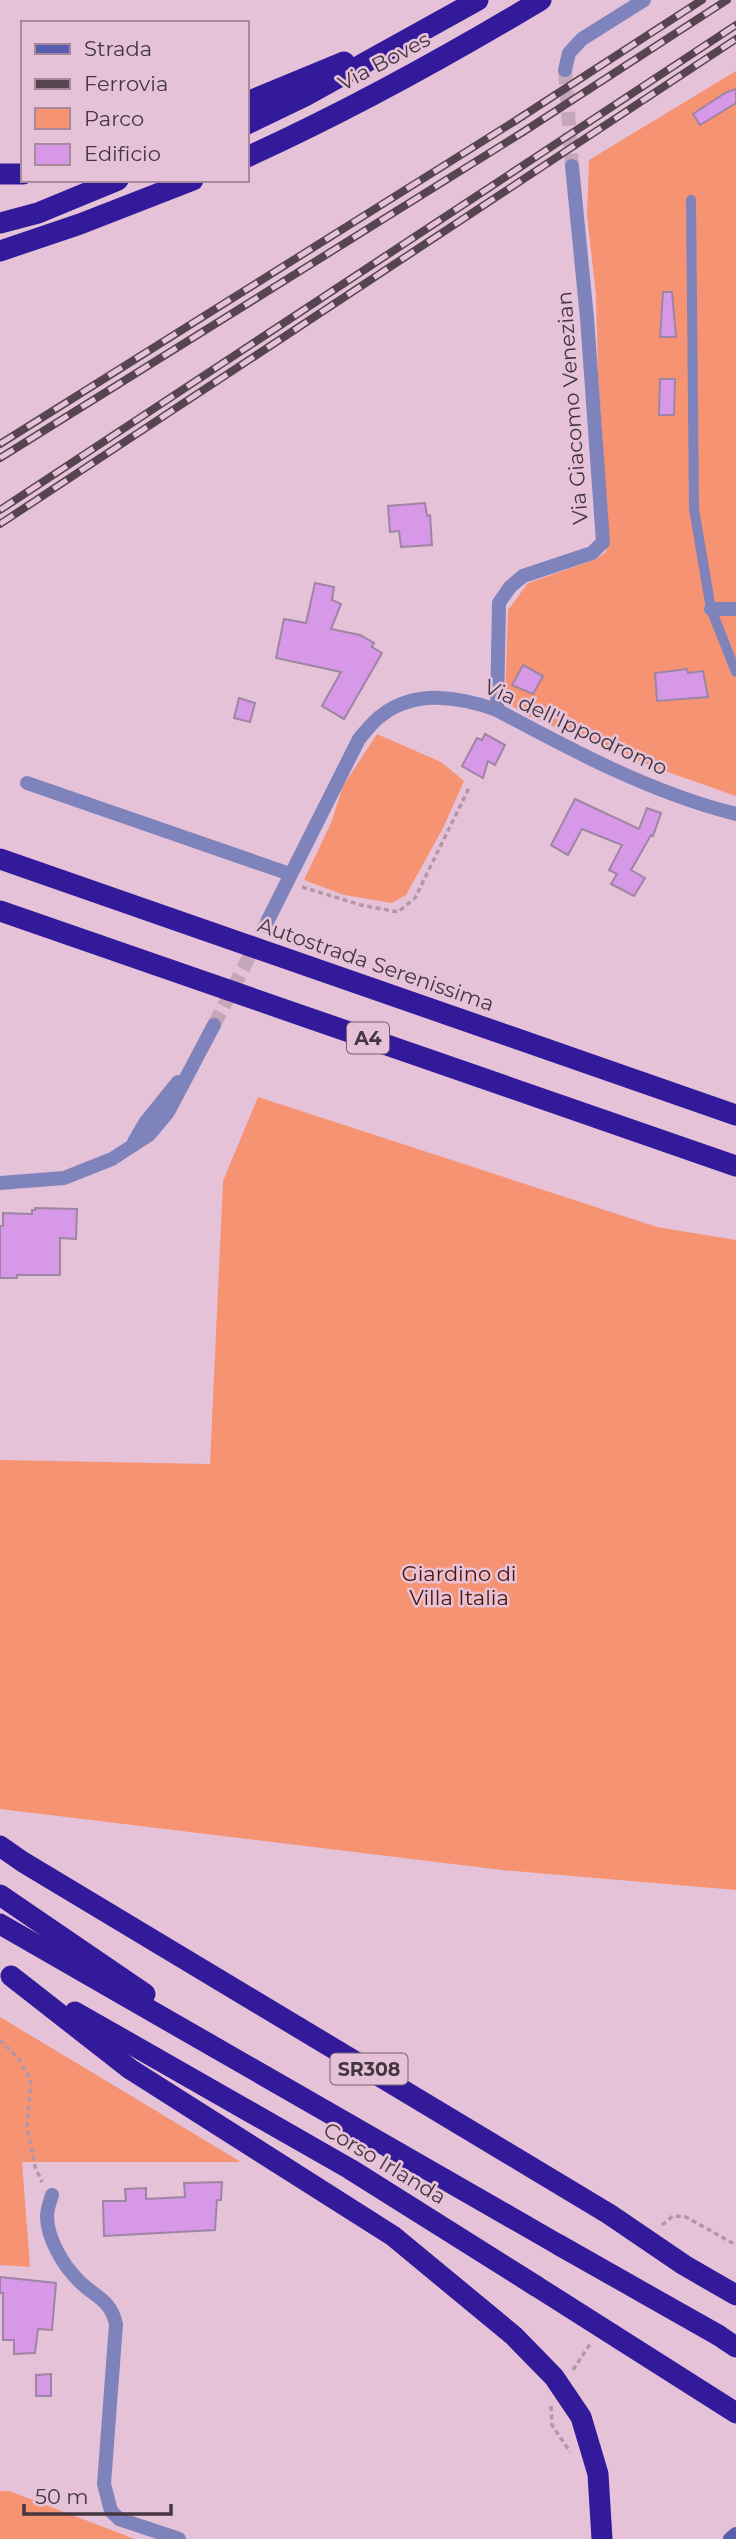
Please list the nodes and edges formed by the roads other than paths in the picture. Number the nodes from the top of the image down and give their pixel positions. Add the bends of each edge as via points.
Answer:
1 (478, 0) edge
2 (541, 0) edge
3 (644, 0) edge
4 (433, 26) junction
5 (565, 70) tunnel mouth
6 (248, 102) edge
7 (248, 124) edge
8 (248, 157) edge
9 (572, 166) tunnel mouth
10 (0, 174) edge
11 (21, 174) edge
12 (113, 182) edge
13 (188, 182) edge
14 (691, 200) dead end
15 (0, 223) edge
16 (0, 251) edge
17 (710, 609) junction
18 (736, 609) edge
19 (736, 672) edge
20 (497, 710) junction
21 (27, 783) dead end
22 (736, 814) edge
23 (0, 859) edge
24 (288, 877) junction
25 (0, 911) edge
26 (268, 920) tunnel mouth
27 (214, 1026) tunnel mouth
28 (736, 1115) edge
29 (736, 1166) edge
30 (0, 1183) edge
31 (0, 1846) edge
32 (0, 1895) edge
33 (0, 1924) edge
34 (5, 1973) edge
35 (183, 2029) junction
36 (52, 2195) road end
37 (736, 2295) edge
38 (730, 2342) edge
39 (736, 2413) edge
40 (736, 2534) edge
41 (179, 2539) edge
42 (603, 2539) edge
43 (731, 2539) edge

1 - 4 highway, Via Boves
2 - 8 highway, Via Boves via 361,101
3 - 5 street via 582,39 569,53
4 - 6 highway, Via Boves
4 - 7 highway, Via Boves
9 - 20 street, Via Giacomo Venezian via 603,542 592,553 523,576 499,603
10 - 11 highway
12 - 15 highway via 38,213
13 - 16 highway
14 - 17 lane via 694,509
17 - 18 street
17 - 19 lane
20 - 22 street, Via dell'Ippodromo via 643,783
20 - 24 street, Via dell'Ippodromo via 447,697 413,700 382,714 359,738
21 - 24 street
23 - 28 highway, Autostrada Serenissima / A4
24 - 26 street, Via dell'Ippodromo
25 - 29 highway, A4
27 - 30 street via 186,1076 171,1088 132,1146 64,1178
31 - 37 highway, SR308
32 - 35 highway via 136,1986
33 - 35 highway, Corso Irlanda / SR308
34 - 39 highway, Corso Irlanda, bridge via 350,2169
34 - 42 highway via 130,2069 393,2236 514,2336 554,2376 581,2417 598,2474
35 - 38 highway, Corso Irlanda / SR308, bridge
36 - 41 street via 47,2216 55,2248 77,2279 105,2301 116,2324 104,2484 111,2511 119,2519
40 - 43 main road

